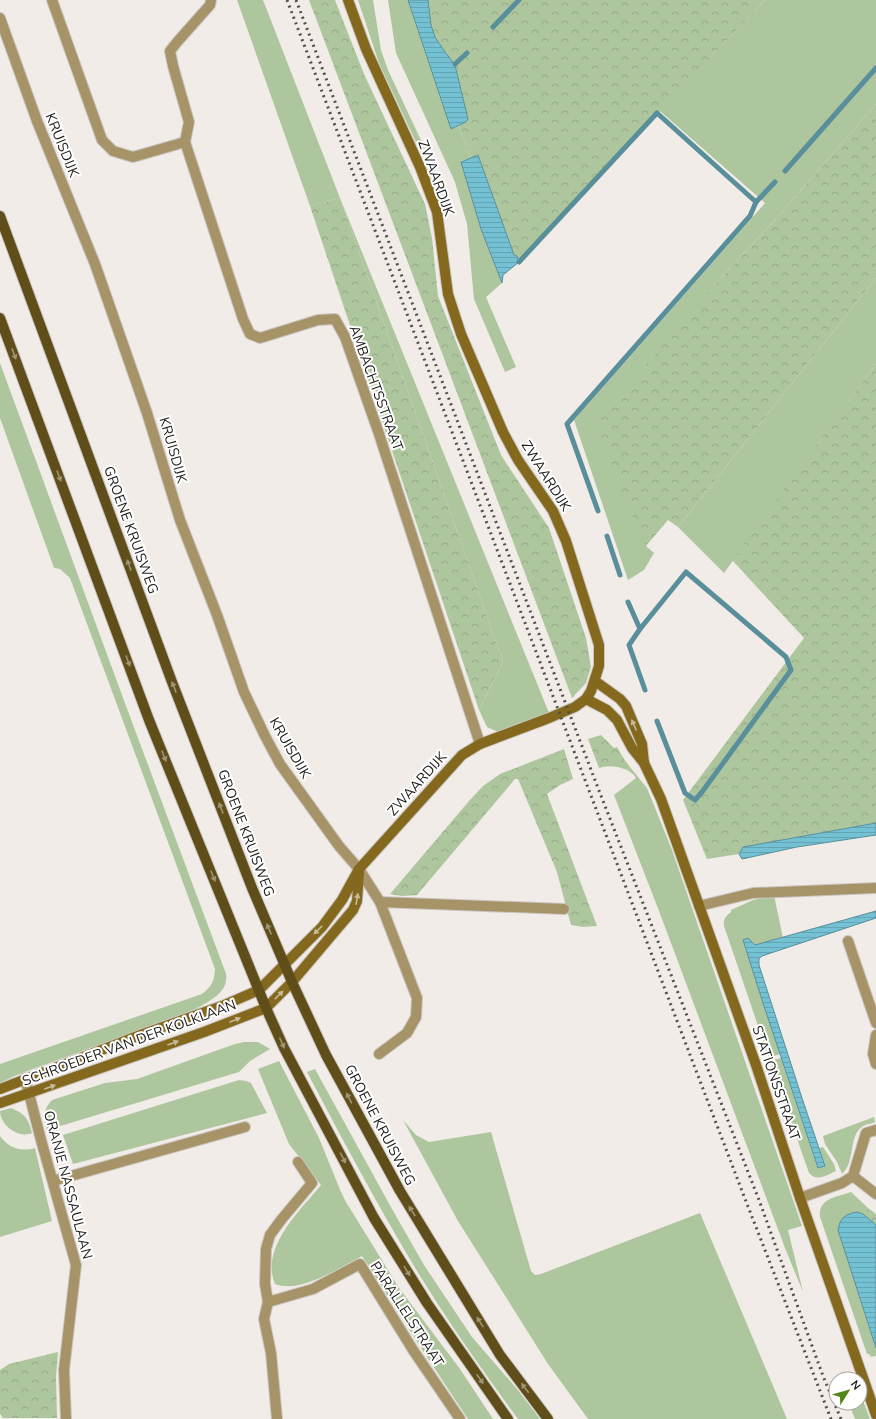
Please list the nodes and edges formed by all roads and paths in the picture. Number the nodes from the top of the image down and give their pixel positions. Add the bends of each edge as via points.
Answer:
1 (52, 0) edge
2 (212, 0) edge
3 (348, 0) edge
4 (0, 18) edge
5 (185, 142) junction
6 (0, 216) edge
7 (0, 318) edge
8 (595, 681) junction
9 (586, 699) junction
10 (480, 744) junction
11 (644, 763) junction
12 (359, 869) junction
13 (876, 888) edge
14 (379, 900) junction
15 (699, 906) junction
16 (564, 909) dead end
17 (848, 941) dead end
18 (284, 965) junction
19 (292, 982) junction
20 (259, 990) junction
21 (266, 1008) junction
22 (876, 1023) edge
23 (876, 1035) edge
24 (379, 1054) dead end
25 (876, 1064) edge
26 (25, 1078) junction
27 (0, 1089) edge
28 (30, 1094) junction
29 (0, 1103) edge
30 (245, 1127) dead end
31 (876, 1130) edge
32 (298, 1162) dead end
33 (853, 1176) junction
34 (53, 1181) junction
35 (876, 1194) edge
36 (800, 1198) junction
37 (268, 1302) junction
38 (876, 1415) edge
39 (66, 1419) edge
40 (277, 1419) edge
41 (460, 1419) edge
42 (508, 1419) edge
43 (548, 1419) edge

1 - 5 street via 102,140 113,151 133,157
2 - 5 street, AMBACHTSSTRAAT via 170,51 189,122
3 - 8 street, ZWAARDIJK via 366,49 420,167 437,212 448,294 461,334 503,432 518,460 553,511 566,541 599,645 599,666
4 - 12 street, KRUISDIJK via 37,121 95,264 147,412 180,520 244,692 280,764 339,846
5 - 10 street, AMBACHTSSTRAAT via 250,334 260,338 318,320 335,319 345,337 381,438
18 -> 6 main road, GROENE KRUISWEG via 172,682
7 -> 20 main road via 149,720
8 - 9 street, ZWAARDIJK
11 -> 8 street, STATIONSSTRAAT via 642,744 626,706
9 - 10 street, ZWAARDIJK via 575,707
9 - 11 street, STATIONSSTRAAT via 607,710 617,720 632,748
10 - 12 street, ZWAARDIJK via 462,755
11 - 15 street, STATIONSSTRAAT via 672,827
12 - 14 street, KRUISDIJK
12 -> 18 street, ZWAARDIJK via 342,900 322,927
19 -> 12 street via 354,910 357,902
13 - 15 street via 753,893
14 - 16 street
14 - 24 street, KRUISDIJK via 417,998 416,1017 407,1033
15 - 36 street, STATIONSSTRAAT
17 - 22 street
18 - 19 main road, GROENE KRUISWEG
18 - 20 street, ZWAARDIJK
21 -> 19 street
43 -> 19 main road, GROENE KRUISWEG via 500,1355 400,1191 330,1062
20 - 21 main road
20 - 26 street, SCHROEDER VAN DER KOLKLAAN
28 -> 21 street, SCHROEDER VAN DER KOLKLAAN
21 -> 42 main road via 284,1048 374,1218 427,1303
23 - 25 street via 873,1054
26 - 27 street, SCHROEDER VAN DER KOLKLAAN
26 - 28 street, ORANJE NASSAULAAN
28 - 29 street, SCHROEDER VAN DER KOLKLAAN
28 - 34 street, ORANJE NASSAULAAN
30 - 34 street
31 - 33 street via 866,1133
32 - 37 street via 312,1183 270,1235 266,1249 265,1284
33 - 35 street
33 - 36 street via 842,1183
34 - 39 street, ORANJE NASSAULAAN via 76,1265 64,1370
36 - 38 street, STATIONSSTRAAT
37 - 40 street via 264,1319 271,1353
37 - 41 street, PARALLELSTRAAT via 313,1289 360,1264 413,1350

